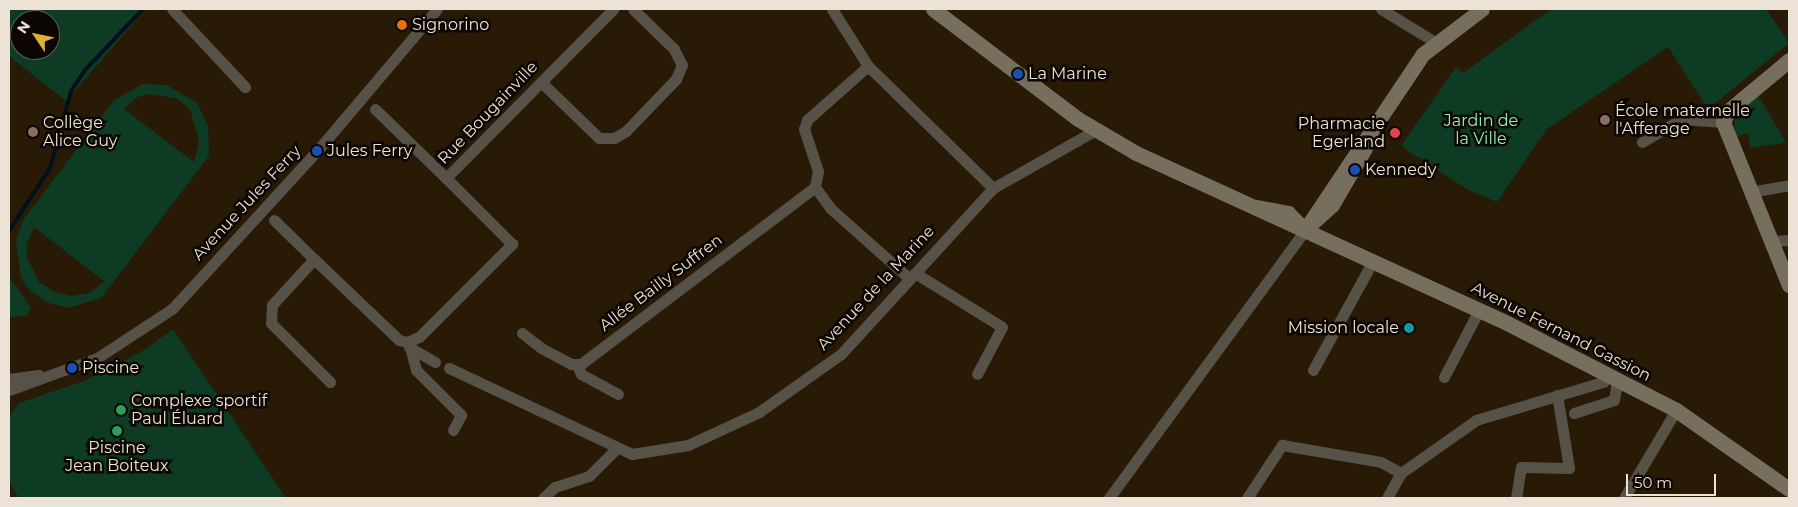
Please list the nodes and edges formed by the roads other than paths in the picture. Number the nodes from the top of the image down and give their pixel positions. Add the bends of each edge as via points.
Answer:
1 (172, 9) edge
2 (437, 9) edge
3 (613, 9) edge
4 (633, 9) edge
5 (832, 9) edge
6 (933, 9) edge
7 (1381, 9) edge
8 (1482, 9) edge
9 (1435, 42) junction
10 (1789, 60) edge
11 (868, 66) junction
12 (541, 82) junction
13 (246, 88) dead end
14 (375, 109) dead end
15 (1724, 126) junction
16 (1096, 130) junction
17 (1642, 142) dead end
18 (446, 178) junction
19 (1789, 185) edge
20 (815, 187) junction
21 (993, 188) junction
22 (1750, 192) junction
23 (274, 220) dead end
24 (1307, 227) junction
25 (1789, 240) edge
26 (1770, 241) junction
27 (314, 259) junction
28 (1373, 261) junction
29 (913, 276) junction
30 (1789, 285) edge
31 (1479, 310) junction
32 (522, 333) dead end
33 (409, 347) junction
34 (435, 362) dead end
35 (577, 365) junction
36 (449, 368) dead end
37 (1314, 370) dead end
38 (977, 374) dead end
39 (45, 375) junction
40 (1444, 378) dead end
41 (1612, 378) junction
42 (9, 379) edge
43 (330, 382) dead end
44 (9, 390) edge
45 (618, 394) dead end
46 (1558, 396) junction
47 (1676, 410) junction
48 (1574, 413) dead end
49 (453, 430) dead end
50 (616, 448) junction
51 (1401, 473) junction
52 (1789, 489) edge
53 (543, 498) edge
54 (1109, 498) edge
55 (1247, 498) edge
56 (1387, 498) edge
57 (1516, 498) edge
58 (1624, 498) edge

1 - 13 street
2 - 39 street, Avenue Jules Ferry via 317,151 172,309 123,344
3 - 12 street, Rue Bougainville
4 - 12 street via 674,49 682,65 676,79 626,131 614,138 599,138
5 - 11 street
6 - 16 street, Avenue Fernand Gassion
7 - 9 street
8 - 9 street
9 - 24 street via 1367,135
10 - 15 street via 1728,111
11 - 20 street via 807,120 804,129 818,171
11 - 21 street
12 - 18 street, Rue Bougainville
14 - 18 street
15 - 17 street via 1681,119
15 - 22 street
16 - 21 street, Avenue de la Marine
16 - 24 street, Avenue Fernand Gassion via 1149,160 1255,207 1277,221
18 - 33 street, Rue Bougainville via 512,244
19 - 22 street
20 - 29 street via 830,208
20 - 35 street, Allée Bailly Suffren
21 - 29 street, Avenue de la Marine
22 - 26 street
23 - 27 street
24 - 28 street, Avenue Fernand Gassion
24 - 54 street
25 - 26 street
26 - 30 street
27 - 33 street
27 - 43 street via 272,306 271,324
28 - 31 street, Avenue Fernand Gassion
28 - 37 street
29 - 38 street via 1002,327
29 - 50 street, Avenue de la Marine via 841,354 759,412 688,446 642,456
31 - 40 street
31 - 41 street, Avenue Fernand Gassion
32 - 35 street via 541,348
33 - 34 street
33 - 49 street via 416,370 461,415
35 - 45 street via 581,374
36 - 50 street, Avenue de la Marine via 590,430
39 - 42 street, Avenue Jules Ferry
39 - 44 street, Avenue Jules Ferry
41 - 46 street
41 - 47 street, Avenue Fernand Gassion
41 - 48 street via 1614,400
46 - 51 street via 1476,420
46 - 57 street via 1569,468 1521,466
47 - 52 street, Avenue Fernand Gassion
47 - 58 street
50 - 53 street via 589,476 556,487
51 - 55 street via 1381,462 1282,445
51 - 56 street

